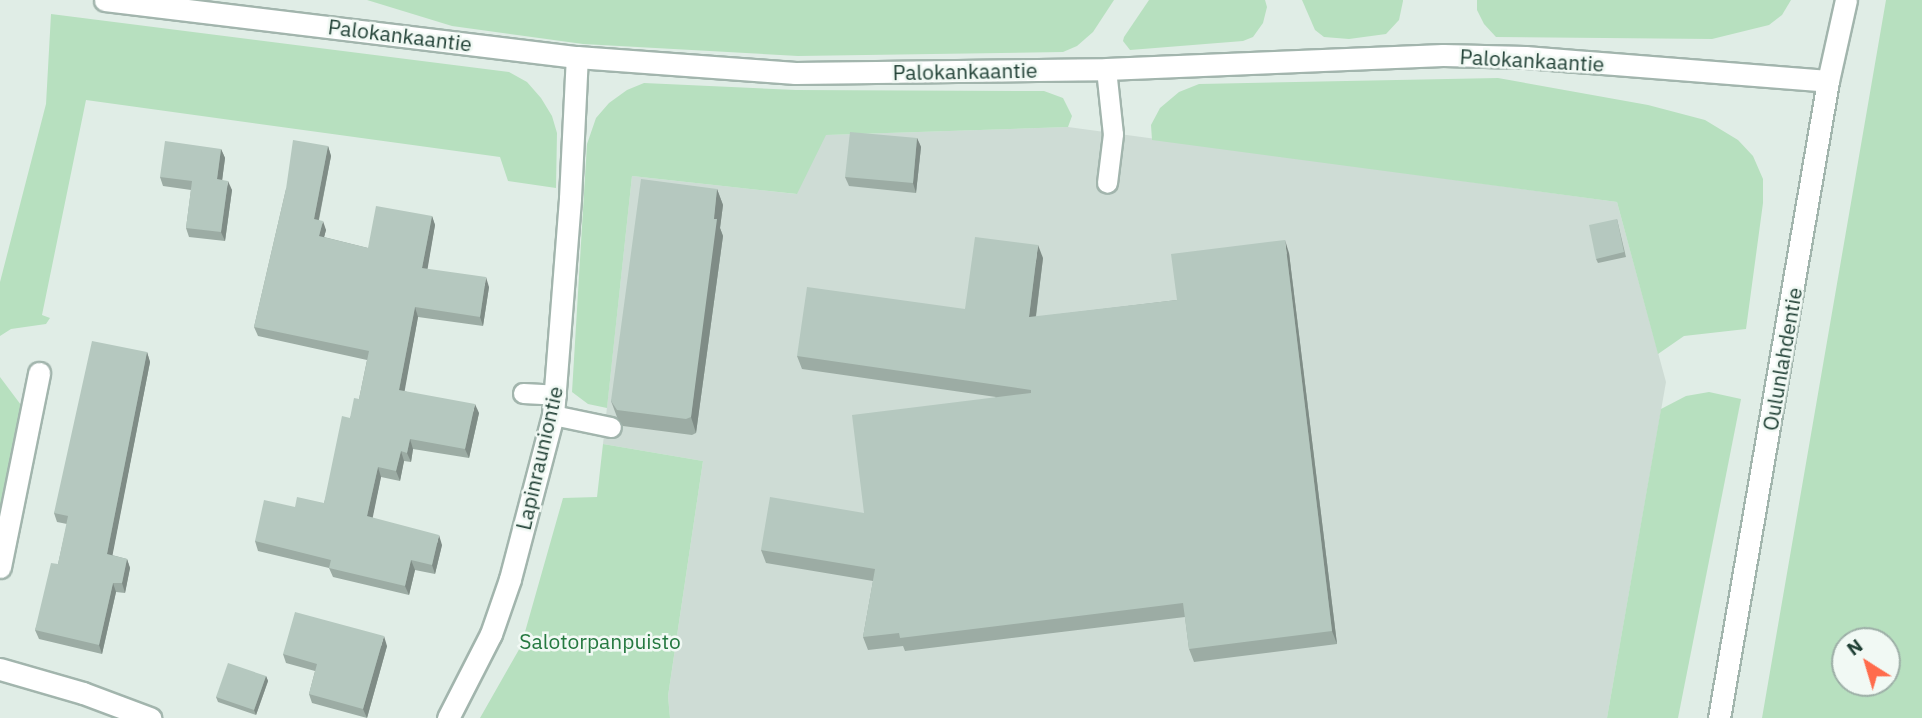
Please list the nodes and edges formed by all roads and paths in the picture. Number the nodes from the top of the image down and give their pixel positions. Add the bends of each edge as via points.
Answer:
1 (105, 0) edge
2 (1846, 0) edge
3 (577, 57) junction
4 (1107, 69) junction
5 (1828, 81) junction
6 (1107, 183) dead end
7 (39, 373) dead end
8 (523, 393) dead end
9 (555, 405) junction
10 (611, 427) edge
11 (0, 567) edge
12 (0, 669) edge
13 (150, 718) edge
14 (448, 718) edge
15 (1719, 718) edge

1 - 3 main road, Palokankaantie
2 - 5 main road, Oulunlahdentie
3 - 4 main road, Palokankaantie via 796,73
3 - 9 main road, Lapinrauniontie
4 - 5 main road, Palokankaantie via 1443,55 1525,57
4 - 6 lane via 1113,135
5 - 15 main road, Oulunlahdentie
7 - 11 main road
8 - 9 lane
9 - 10 lane
9 - 14 main road, Lapinrauniontie via 510,579 491,634
12 - 13 main road

